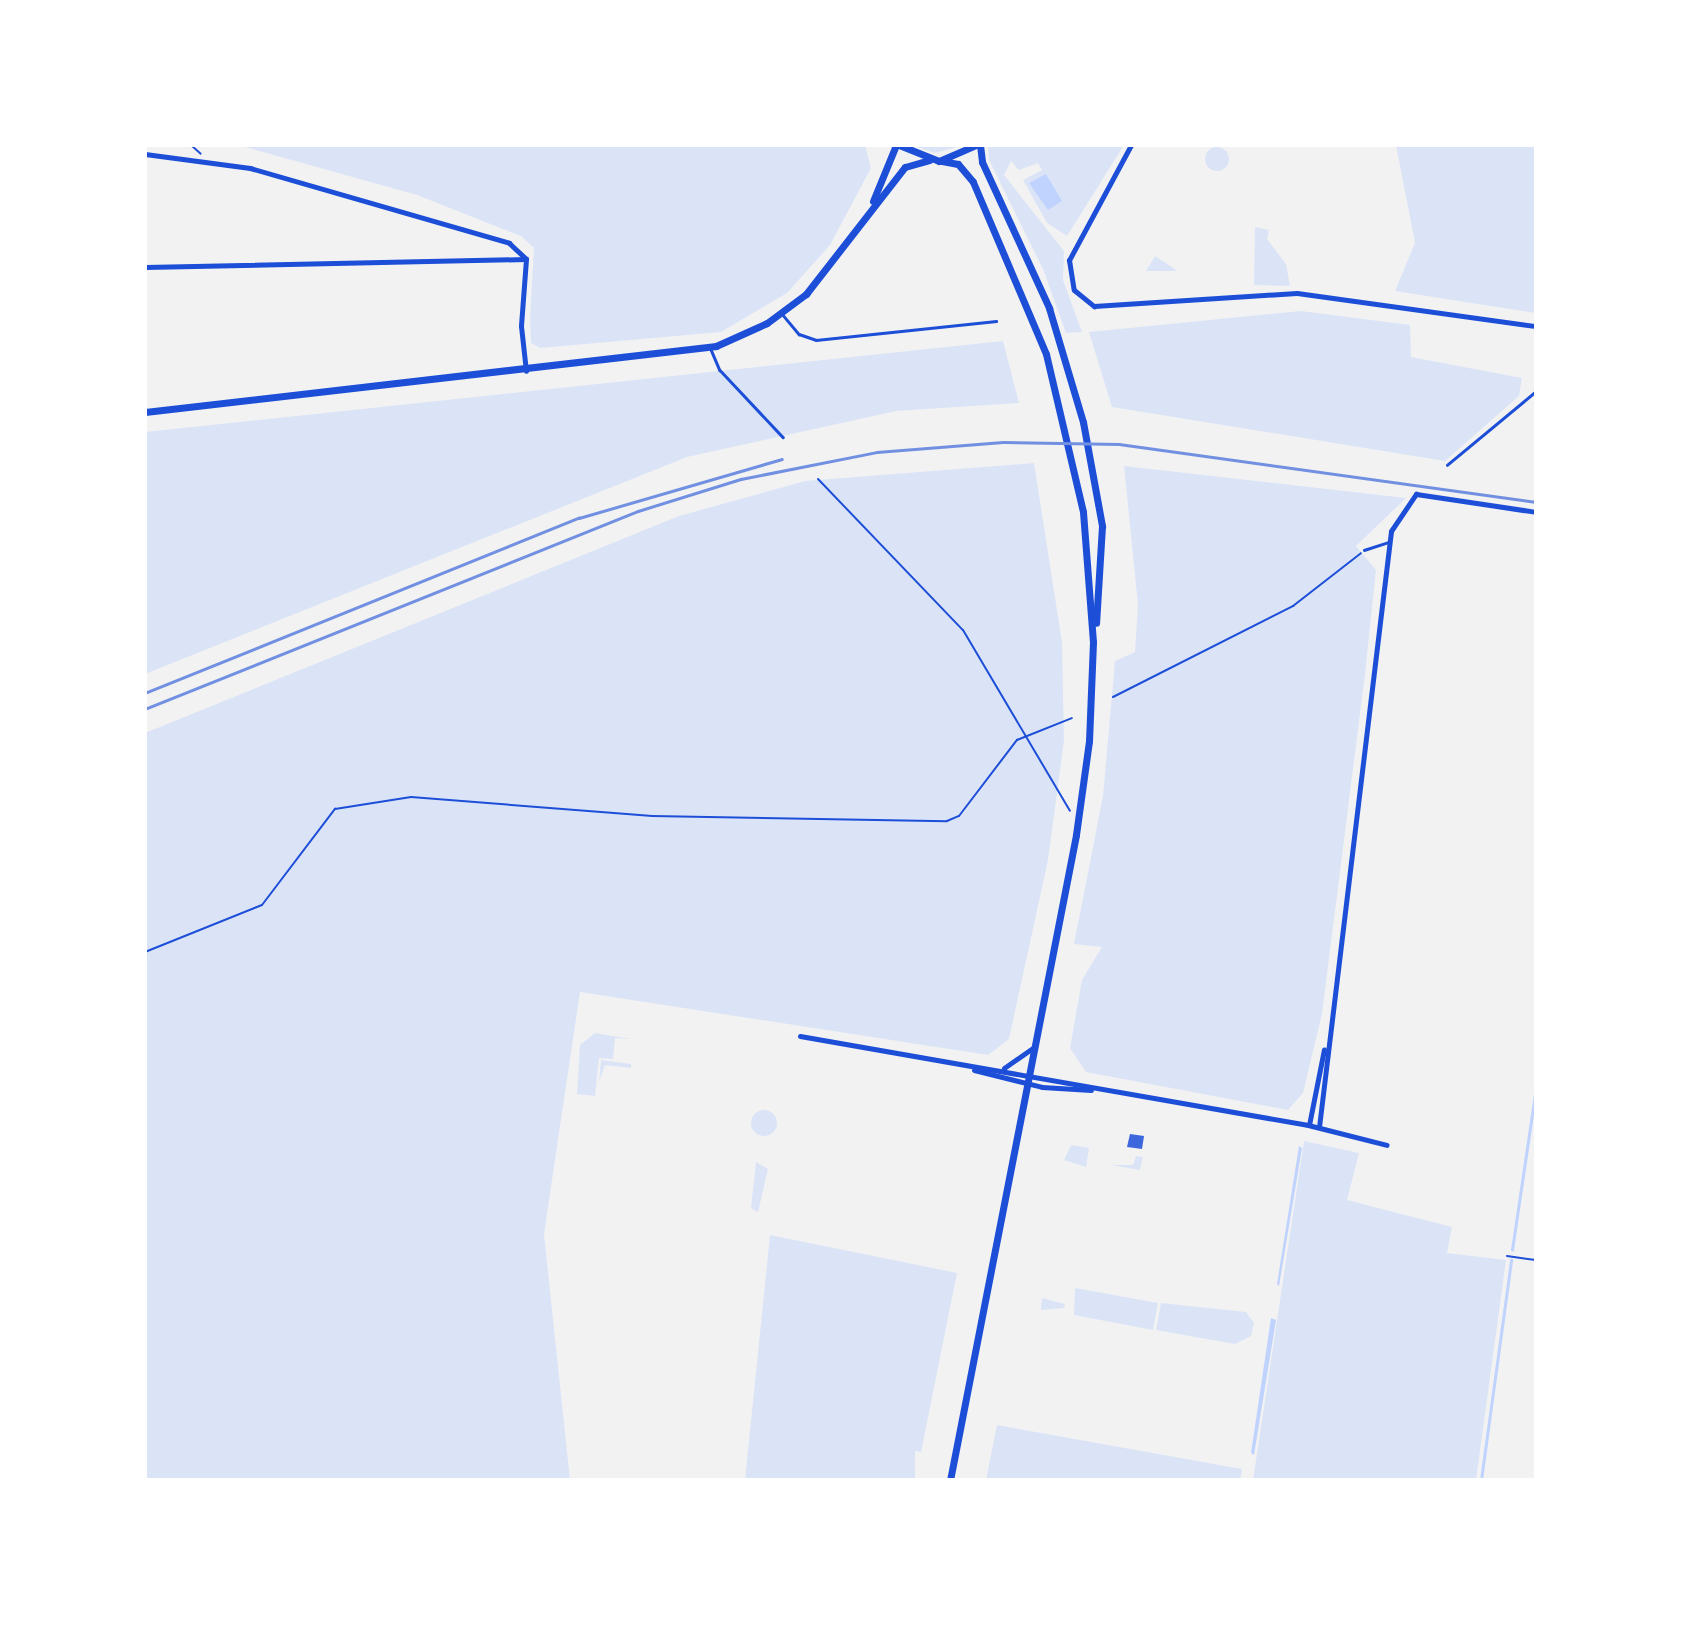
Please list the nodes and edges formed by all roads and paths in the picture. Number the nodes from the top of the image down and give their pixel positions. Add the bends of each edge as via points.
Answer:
1 (191, 145) edge
2 (898, 145) edge
3 (978, 145) edge
4 (1131, 145) edge
5 (145, 154) edge
6 (208, 159) junction
7 (929, 160) junction
8 (942, 161) junction
9 (857, 229) junction
10 (526, 258) junction
11 (145, 267) edge
12 (781, 313) junction
13 (996, 321) dead end
14 (1536, 326) edge
15 (709, 347) junction
16 (526, 371) junction
17 (1536, 391) edge
18 (145, 412) edge
19 (783, 437) dead end
20 (1447, 465) dead end
21 (818, 479) dead end
22 (1536, 512) edge
23 (1388, 542) junction
24 (1364, 550) joint
25 (1093, 642) junction
26 (1113, 696) dead end
27 (1072, 718) dead end
28 (1026, 735) junction
29 (1070, 811) dead end
30 (145, 952) edge
31 (1327, 1032) junction
32 (800, 1036) dead end
33 (1035, 1046) junction
34 (970, 1068) junction
35 (998, 1069) junction
36 (1029, 1074) junction
37 (1027, 1084) junction
38 (1094, 1090) junction
39 (1309, 1125) junction
40 (1319, 1128) junction
41 (1387, 1145) dead end
42 (1507, 1256) dead end
43 (1536, 1260) edge
44 (950, 1480) edge

1 - 6 path
2 - 7 street
2 - 9 street via 895,160
3 - 8 street
3 - 25 street via 1048,308 1083,422 1102,534
4 - 14 street via 1082,226 1068,267 1080,298 1111,308 1297,293
5 - 6 street
6 - 10 street via 481,231
7 - 8 street
7 - 9 street via 905,167
8 - 25 street via 968,172 999,233 1066,422 1074,458
9 - 12 street via 816,284
10 - 11 street
10 - 16 street via 521,326
12 - 13 lane via 799,334 816,340
12 - 15 street
15 - 16 street
15 - 19 lane via 720,370
16 - 18 street
17 - 20 lane
21 - 28 path via 963,630
22 - 23 street via 1416,494
23 - 24 lane
23 - 31 street
24 - 26 path via 1293,606
25 - 33 street via 1086,770
27 - 28 path
28 - 29 path
28 - 30 path via 959,816 947,821 652,816 411,797 335,809 262,905
31 - 39 street
31 - 40 street
32 - 34 street
33 - 35 street via 1014,1065
33 - 36 street
34 - 35 street
34 - 37 street
35 - 36 street
36 - 37 street
36 - 38 street
37 - 38 street
37 - 44 street
38 - 39 street
39 - 40 street
40 - 41 street
42 - 43 path

